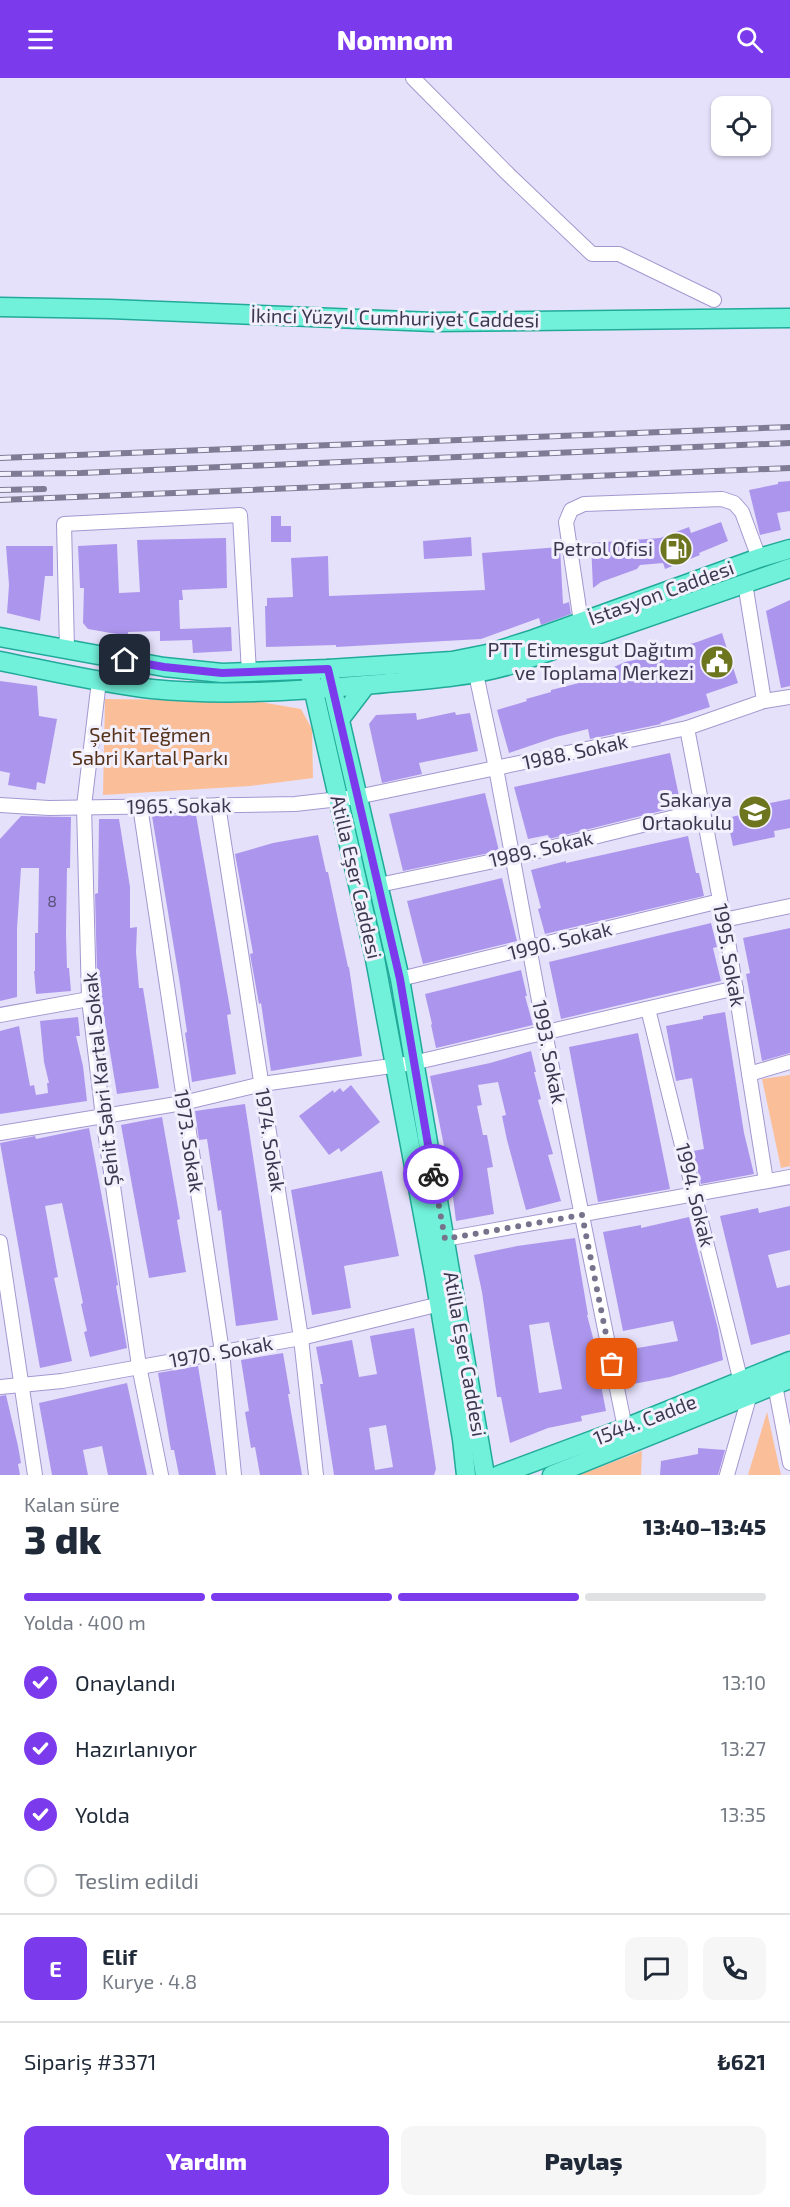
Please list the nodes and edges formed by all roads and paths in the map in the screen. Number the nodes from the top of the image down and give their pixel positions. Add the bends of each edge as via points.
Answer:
1 (413, 78) edge
2 (714, 300) dead end
3 (0, 307) edge
4 (790, 318) edge
5 (790, 549) edge
6 (759, 558) junction
7 (790, 568) edge
8 (745, 583) junction
9 (581, 622) junction
10 (0, 637) edge
11 (67, 649) junction
12 (0, 661) edge
13 (328, 669) junction
14 (309, 670) junction
15 (249, 672) junction
16 (476, 674) junction
17 (99, 681) junction
18 (366, 685) junction
19 (333, 688) junction
20 (314, 690) junction
21 (790, 697) edge
22 (764, 701) junction
23 (340, 719) junction
24 (687, 728) junction
25 (496, 768) junction
26 (357, 797) junction
27 (338, 799) junction
28 (0, 805) edge
29 (218, 805) junction
30 (84, 806) junction
31 (140, 806) junction
32 (703, 810) junction
33 (513, 857) junction
34 (379, 885) junction
35 (720, 902) junction
36 (790, 906) edge
37 (724, 920) junction
38 (530, 948) junction
39 (400, 979) junction
40 (736, 988) junction
41 (89, 999) junction
42 (648, 1008) junction
43 (0, 1015) edge
44 (545, 1033) junction
45 (790, 1062) edge
46 (413, 1063) junction
47 (395, 1066) junction
48 (749, 1074) junction
49 (262, 1084) junction
50 (183, 1103) junction
51 (103, 1117) junction
52 (0, 1133) edge
53 (790, 1177) edge
54 (766, 1181) junction
55 (694, 1195) junction
56 (582, 1215) junction
57 (445, 1239) junction
58 (0, 1242) edge
59 (440, 1304) junction
60 (301, 1338) junction
61 (222, 1352) junction
62 (790, 1361) edge
63 (139, 1366) junction
64 (782, 1382) edge
65 (23, 1385) junction
66 (0, 1387) edge
67 (746, 1388) junction
68 (625, 1428) junction
69 (790, 1463) edge
70 (35, 1475) edge
71 (161, 1475) edge
72 (234, 1475) edge
73 (316, 1475) edge
74 (466, 1475) edge
75 (485, 1475) edge
76 (499, 1475) edge
77 (552, 1475) edge
78 (727, 1475) edge

1 - 2 street via 592,254 619,254
3 - 4 main road, İkinci Yüzyıl Cumhuriyet Caddesi via 433,322
5 - 6 main road, İstasyon Caddesi
6 - 9 main road, İstasyon Caddesi
6 - 9 street via 742,512 734,503 722,500 584,504 572,510 566,522
7 - 8 main road, İstasyon Caddesi
8 - 16 main road, İstasyon Caddesi
8 - 22 street
9 - 13 main road, İstasyon Caddesi via 487,654 452,661
10 - 11 main road, İstasyon Caddesi
11 - 15 main road, İstasyon Caddesi via 164,667
11 - 15 street via 64,524 240,515
12 - 17 main road, İstasyon Caddesi
13 - 14 main road, İstasyon Caddesi
13 - 19 main road, Atilla Eşer Caddesi
14 - 15 main road, İstasyon Caddesi
14 - 20 main road, Atilla Eşer Caddesi
16 - 18 main road, İstasyon Caddesi
16 - 25 street, 1993. Sokak
17 - 20 main road, İstasyon Caddesi via 153,689
17 - 30 street, Şehit Sabri Kartal Sokak
18 - 19 main road, İstasyon Caddesi
18 - 23 main road
19 - 20 main road, İstasyon Caddesi
19 - 23 main road, Atilla Eşer Caddesi
20 - 27 main road, Atilla Eşer Caddesi
21 - 22 street, 1988. Sokak
22 - 24 street, 1988. Sokak
23 - 26 main road, Atilla Eşer Caddesi
24 - 25 street, 1988. Sokak
24 - 32 street, 1995. Sokak
25 - 26 street, 1988. Sokak
25 - 33 street, 1993. Sokak
26 - 27 street, 1965. Sokak
26 - 34 main road, Atilla Eşer Caddesi
27 - 29 street, 1965. Sokak
27 - 47 main road, Atilla Eşer Caddesi via 362,892
28 - 30 street, 1965. Sokak
29 - 31 street, 1965. Sokak
29 - 49 street, 1974. Sokak
30 - 31 street, 1965. Sokak
30 - 41 street, Şehit Sabri Kartal Sokak
31 - 50 street, 1973. Sokak
32 - 33 street, 1989. Sokak
32 - 35 street, 1995. Sokak
33 - 34 street, 1989. Sokak
33 - 38 street, 1993. Sokak
34 - 39 main road, Atilla Eşer Caddesi
35 - 37 street, 1995. Sokak
35 - 38 street, 1990. Sokak
36 - 37 street
37 - 40 street, 1995. Sokak
38 - 39 street, 1990. Sokak
38 - 44 street, 1993. Sokak
39 - 46 main road, Atilla Eşer Caddesi
40 - 42 street
40 - 48 street, 1995. Sokak
41 - 43 street
41 - 51 street, Şehit Sabri Kartal Sokak
42 - 44 street
42 - 55 street, 1994. Sokak
44 - 46 street
44 - 56 street, 1993. Sokak
45 - 48 street
46 - 47 street
46 - 57 main road, Atilla Eşer Caddesi
47 - 49 street
47 - 59 main road, Atilla Eşer Caddesi
48 - 54 street, 1995. Sokak
49 - 50 street
49 - 60 street, 1974. Sokak
50 - 51 street
50 - 61 street, 1973. Sokak
51 - 52 street
51 - 63 street, Şehit Sabri Kartal Sokak
53 - 54 street
54 - 55 street
55 - 56 street
55 - 67 street, 1994. Sokak
56 - 57 street
56 - 68 street, 1993. Sokak
57 - 75 main road, Atilla Eşer Caddesi
58 - 65 street
59 - 60 street, 1970. Sokak
59 - 74 main road, Atilla Eşer Caddesi
60 - 61 street, 1970. Sokak
60 - 73 street, 1974. Sokak
61 - 63 street, 1970. Sokak
61 - 72 street, 1973. Sokak
62 - 67 main road, 1544. Cadde
63 - 65 street, 1970. Sokak
63 - 71 street, Şehit Sabri Kartal Sokak
64 - 67 main road, 1544. Cadde
64 - 69 street
65 - 66 street, 1970. Sokak
65 - 70 street
67 - 68 main road, 1544. Cadde
67 - 77 main road, 1544. Cadde
67 - 78 street
68 - 76 main road, 1544. Cadde

